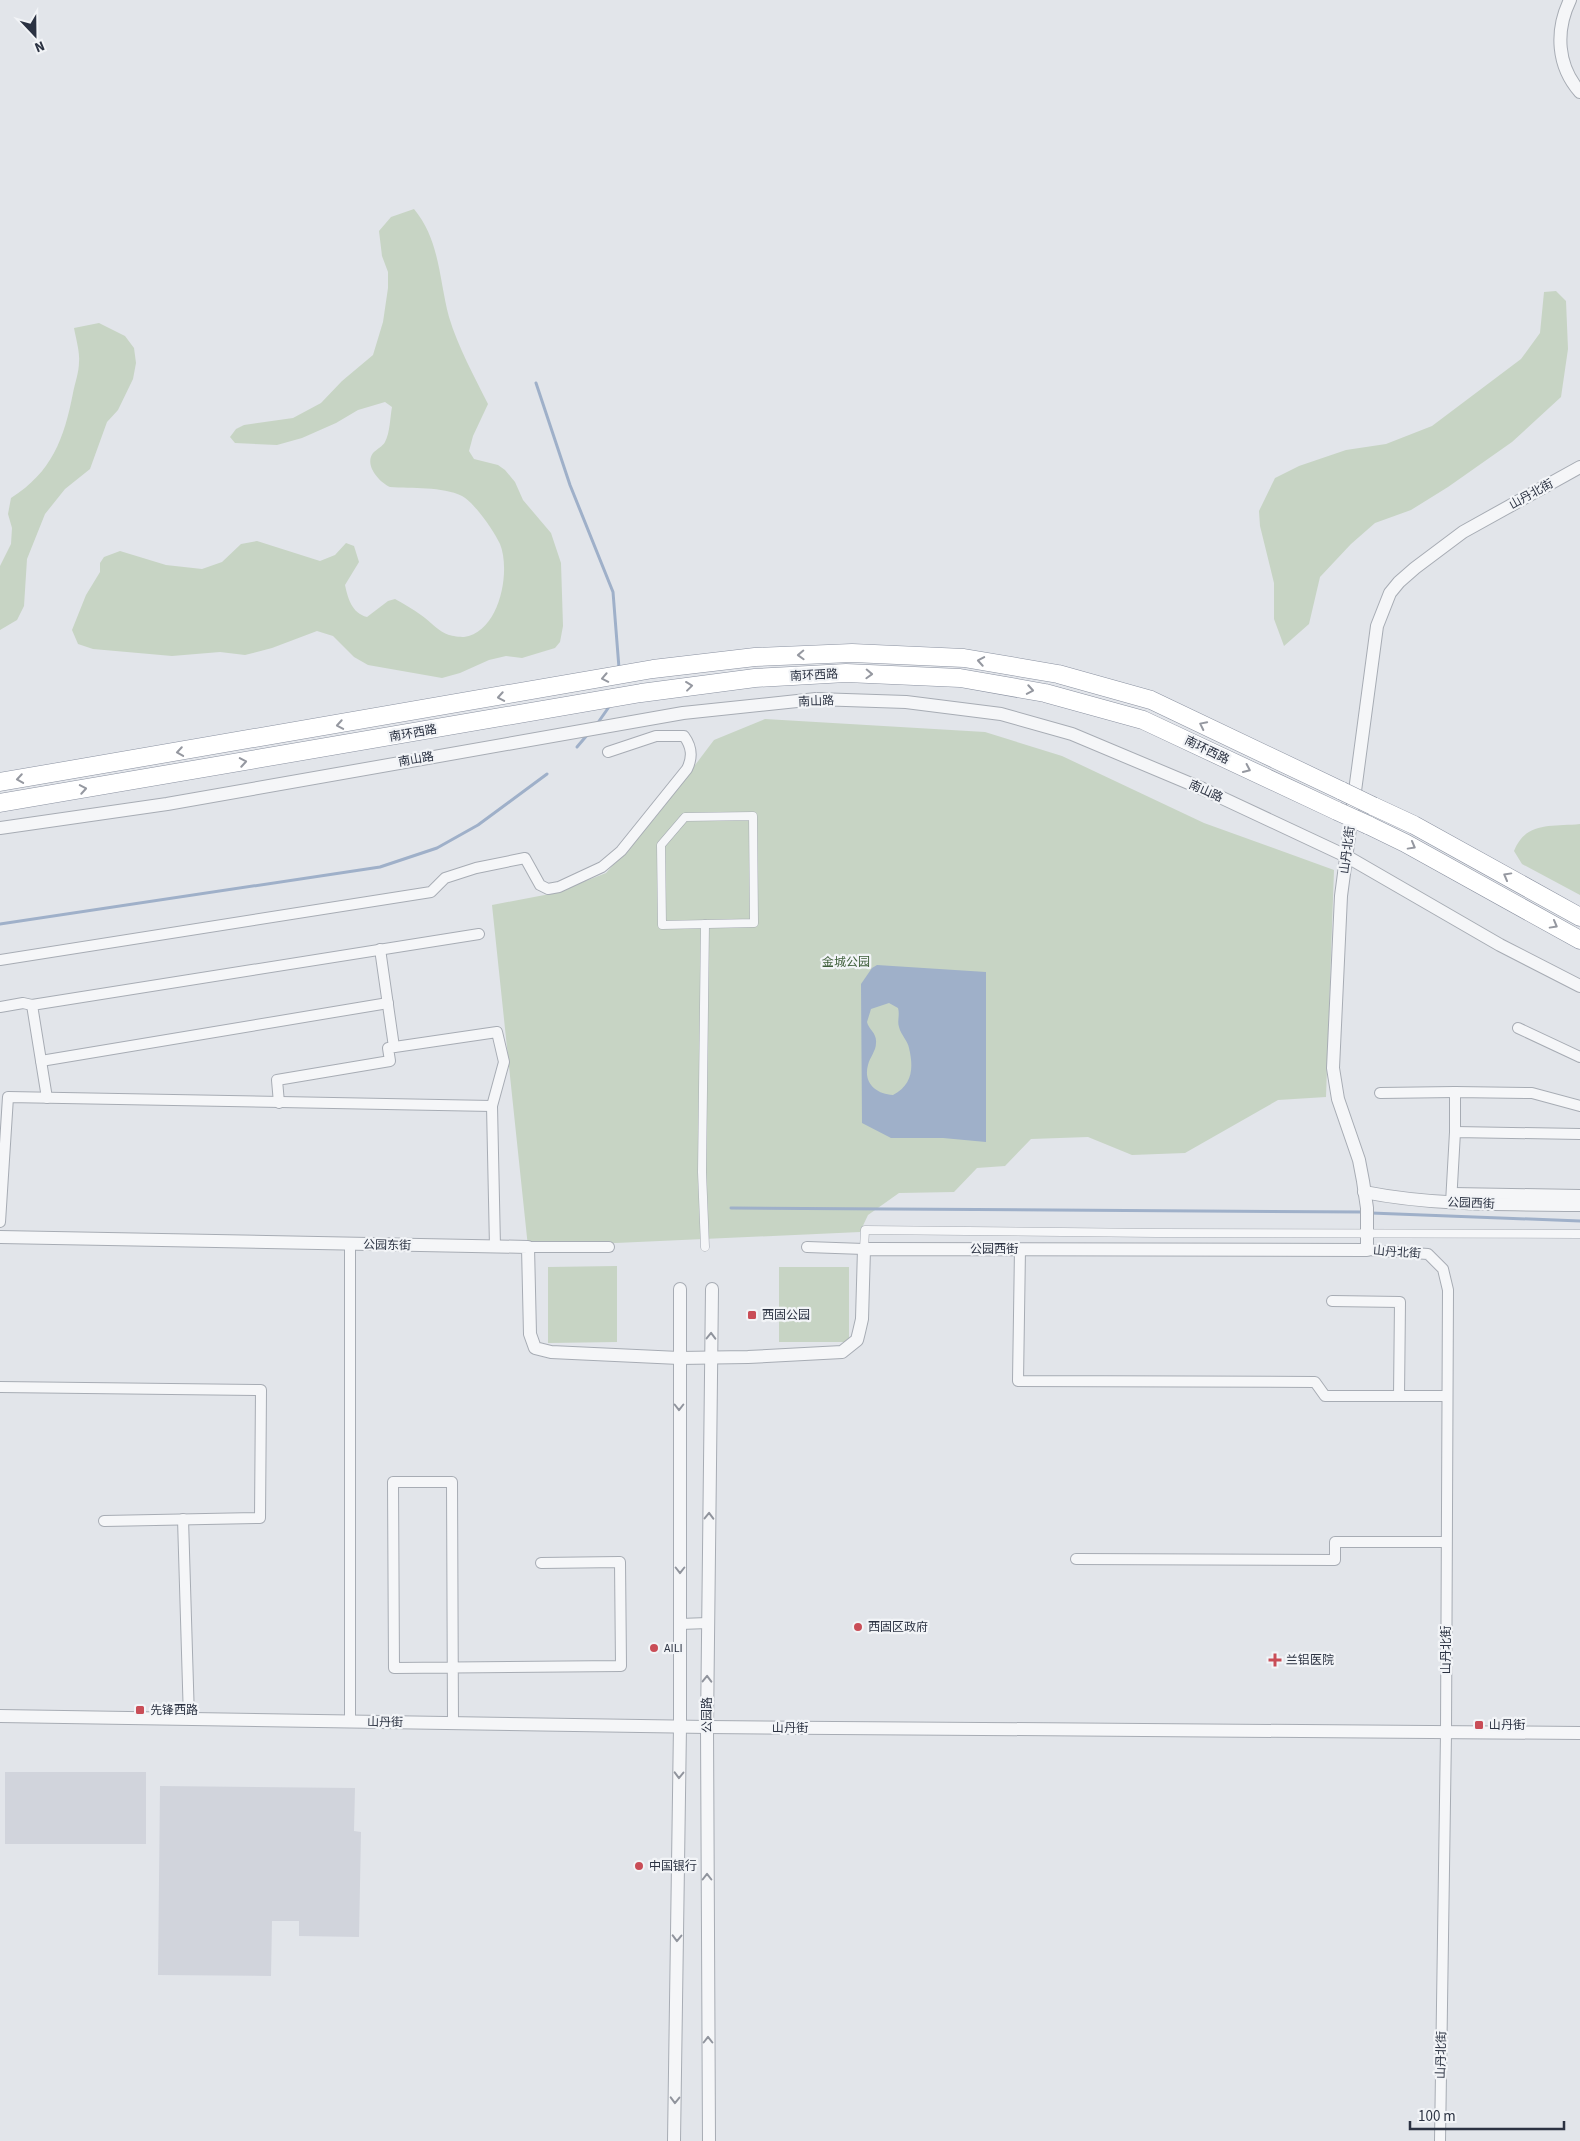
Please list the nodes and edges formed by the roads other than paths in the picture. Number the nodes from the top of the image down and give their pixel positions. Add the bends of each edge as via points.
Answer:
1 (1570, 0) edge
2 (1580, 92) edge
3 (1580, 467) edge
4 (654, 717) junction
5 (656, 736) junction
6 (608, 752) dead end
7 (0, 782) edge
8 (0, 803) edge
9 (0, 828) edge
10 (1346, 856) junction
11 (1580, 916) edge
12 (704, 924) junction
13 (479, 934) dead end
14 (1580, 940) edge
15 (380, 949) junction
16 (0, 960) edge
17 (1580, 986) edge
18 (388, 1003) junction
19 (32, 1005) junction
20 (0, 1007) edge
21 (1518, 1028) dead end
22 (394, 1047) junction
23 (1580, 1057) edge
24 (41, 1061) junction
25 (1455, 1092) junction
26 (1380, 1094) dead end
27 (47, 1098) junction
28 (279, 1102) junction
29 (492, 1106) junction
30 (1580, 1106) edge
31 (1455, 1132) junction
32 (1580, 1134) edge
33 (1364, 1192) junction
34 (1580, 1195) edge
35 (1451, 1198) junction
36 (1580, 1205) edge
37 (0, 1222) edge
38 (1366, 1230) junction
39 (1580, 1234) edge
40 (0, 1237) edge
41 (350, 1244) junction
42 (495, 1246) junction
43 (528, 1247) junction
44 (705, 1247) dead end
45 (807, 1247) dead end
46 (609, 1248) dead end
47 (864, 1249) junction
48 (1020, 1249) junction
49 (1367, 1250) junction
50 (680, 1289) dead end
51 (712, 1289) dead end
52 (1332, 1301) dead end
53 (679, 1358) junction
54 (711, 1358) junction
55 (0, 1387) edge
56 (1399, 1396) junction
57 (1447, 1396) junction
58 (183, 1519) junction
59 (104, 1521) dead end
60 (1446, 1542) junction
61 (1076, 1559) dead end
62 (542, 1563) dead end
63 (708, 1623) junction
64 (680, 1624) junction
65 (452, 1667) junction
66 (0, 1716) edge
67 (190, 1719) junction
68 (350, 1721) junction
69 (453, 1723) junction
70 (680, 1726) junction
71 (707, 1728) junction
72 (1446, 1733) junction
73 (1580, 1733) edge
74 (674, 2141) edge
75 (708, 2141) edge
76 (1440, 2141) edge

1 - 2 street via 1562,19 1560,49 1568,76
3 - 10 street, 山丹北街 via 1463,532 1410,572 1390,593 1378,626
4 - 5 street
4 - 9 street, 南山路 via 168,804
4 - 10 street, 南山路 via 816,699 906,702 1001,714 1072,734 1203,789
5 - 6 street
5 - 16 street via 684,736 691,753 687,769 622,851 602,867 559,887 548,889 540,885 525,858 445,878 430,892
11 -> 7 highway, 南环西路, bridge via 1414,825 1151,700 1058,674 964,658 852,653 755,657 652,669
8 -> 14 highway, 南环西路, bridge via 641,692 755,678 846,673 960,678 1045,693 1144,720 1405,843
10 - 17 street, 南山路 via 1500,946
10 - 33 street, 山丹北街 via 1341,896 1333,1068 1338,1099 1359,1160
12 - 12 street via 754,924 753,816 685,817 661,845 662,925
12 - 44 street via 702,1172
13 - 15 street
15 - 18 street
15 - 19 street
18 - 22 street
18 - 24 street
19 - 20 street via 23,1003
19 - 24 street
21 - 23 street
22 - 28 street via 388,1048 390,1061 277,1080
22 - 29 street via 497,1032 504,1062
24 - 27 street
25 - 26 street
25 - 30 street via 1532,1093
25 - 31 street
27 - 28 street
27 - 37 street via 8,1097
28 - 29 street
29 - 42 street
31 - 32 street
31 - 35 street
33 - 35 street, 公园西街
33 - 38 street, 山丹北街
34 - 35 street
35 - 36 street, 公园西街
38 - 39 street
38 - 47 street via 865,1230
38 - 49 street, 山丹北街
40 - 41 street, 公园东街
41 - 42 street, 公园东街
41 - 68 street
42 - 43 street, 公园东街
43 - 46 street
43 - 53 street via 530,1334 535,1348 551,1352
45 - 47 street
47 - 48 street, 公园西街
47 - 54 street via 862,1318 857,1340 850,1347 842,1352
48 - 49 street, 公园西街
48 - 56 street via 1018,1381 1316,1382 1325,1396
49 - 57 street, 山丹北街 via 1428,1254 1443,1268 1448,1290
50 - 53 street
54 -> 51 street, 公园路
52 - 56 street via 1400,1302
53 - 54 street
53 -> 64 street
63 -> 54 street, 公园路
55 - 58 street via 261,1390 260,1518
56 - 57 street
57 - 60 street, 山丹北街
58 - 59 street
58 - 67 street
60 - 61 street via 1335,1542 1335,1560
60 - 72 street, 山丹北街
62 - 65 street via 620,1562 621,1666
63 - 64 street
71 -> 63 street, 公园路
64 - 70 street
65 - 65 street via 452,1482 393,1482 394,1668
65 - 69 street
66 - 67 street, 山丹街
67 - 68 street, 山丹街
68 - 69 street, 山丹街
69 - 70 street, 山丹街
70 - 71 street, 山丹街
70 -> 74 street
71 - 72 street, 山丹街
75 -> 71 street, 公园路
72 - 73 street, 山丹街
72 - 76 street, 山丹北街

